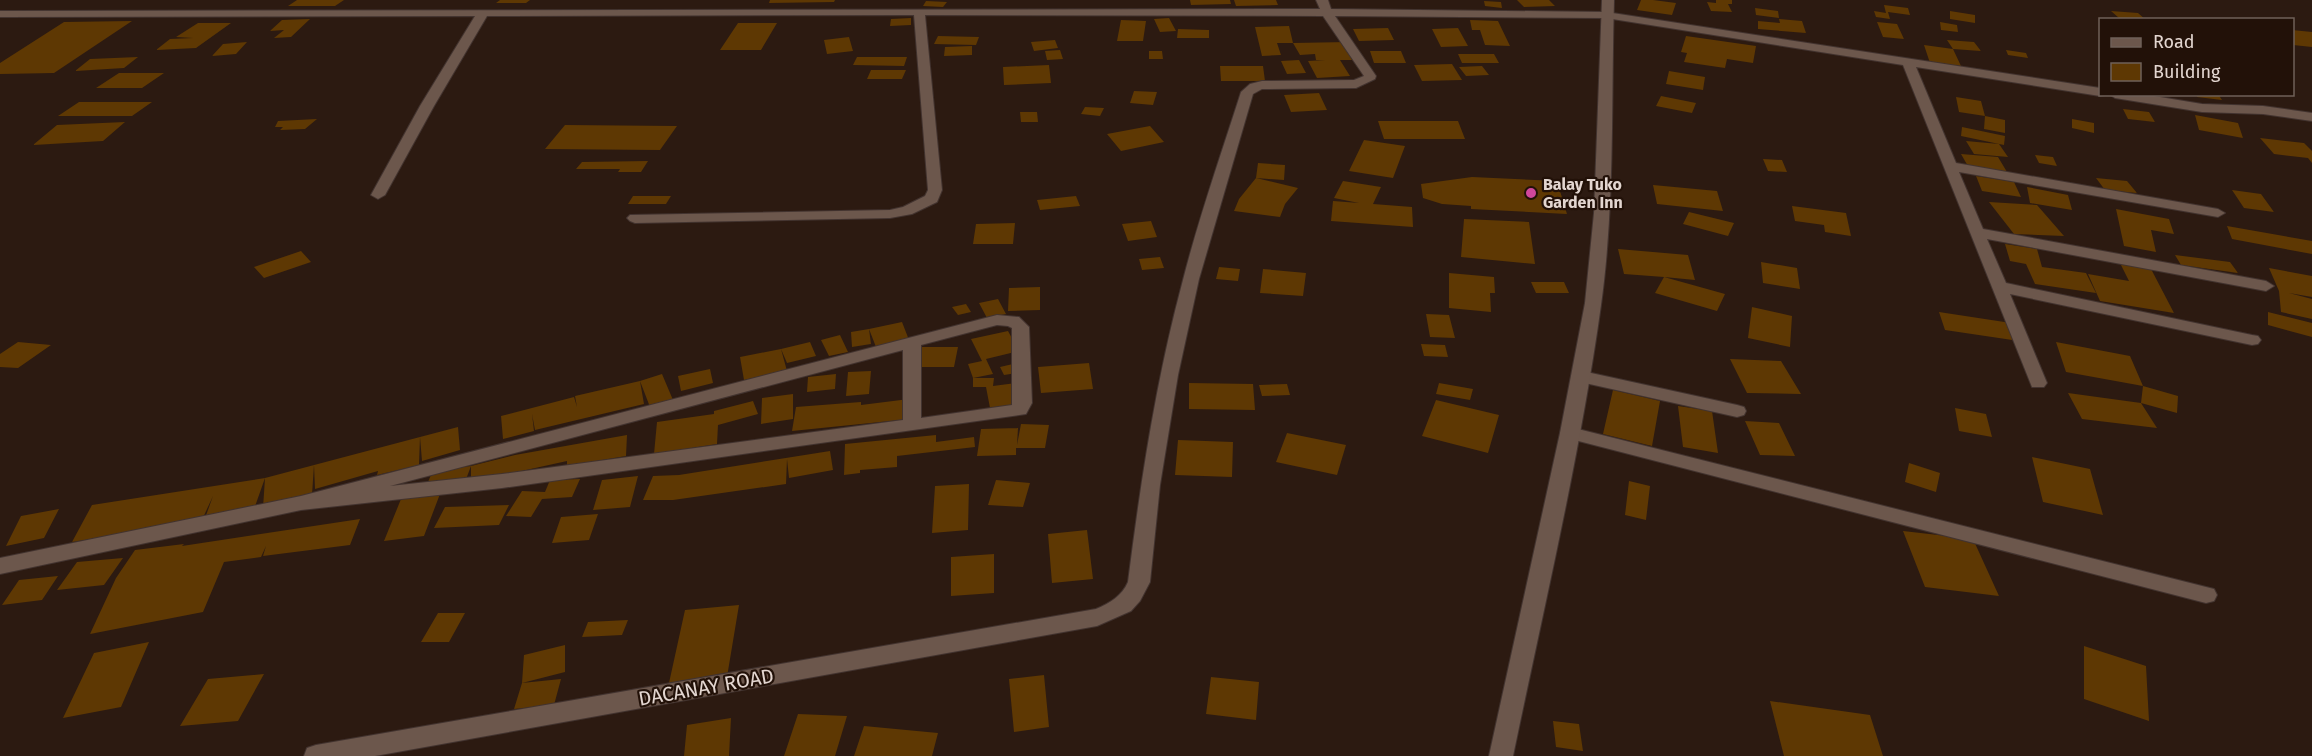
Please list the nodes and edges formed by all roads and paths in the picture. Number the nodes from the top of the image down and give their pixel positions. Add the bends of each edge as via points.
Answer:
1 (172, 0) edge
2 (358, 0) edge
3 (1324, 7) edge
4 (1607, 7) edge
5 (919, 12) junction
6 (343, 13) junction
7 (483, 13) junction
8 (151, 14) junction
9 (0, 15) edge
10 (1908, 63) junction
11 (2099, 92) edge
12 (2127, 96) edge
13 (2312, 117) edge
14 (1949, 166) junction
15 (378, 195) dead end
16 (2218, 213) dead end
17 (635, 218) dead end
18 (1976, 232) junction
19 (2266, 286) dead end
20 (1999, 287) junction
21 (2252, 340) dead end
22 (912, 343) junction
23 (1582, 377) junction
24 (2038, 383) dead end
25 (1737, 411) dead end
26 (912, 424) junction
27 (1570, 433) junction
28 (301, 503) junction
29 (0, 566) edge
30 (2206, 596) dead end
31 (316, 756) edge
32 (1501, 756) edge

1 - 8 street
2 - 6 street
3 - 4 street
3 - 5 street
3 - 31 street, DACANAY ROAD via 1369,79 1356,84 1262,85 1247,92 1191,279 1151,475 1139,582 1126,605 1097,617
4 - 10 street
4 - 23 street via 1601,213
5 - 7 street
5 - 17 street via 935,190 932,199 890,214
6 - 7 street
6 - 8 street
7 - 15 street
8 - 9 street
10 - 11 street
10 - 14 street
12 - 13 street via 2202,108
14 - 16 street
14 - 18 street
18 - 19 street
18 - 20 street
20 - 21 street
20 - 24 street
22 - 26 street
22 - 26 street via 997,320 1018,323 1023,403 1019,410 1009,413
22 - 28 street
23 - 25 street
23 - 27 street
26 - 28 street via 502,481
27 - 30 street
27 - 32 street
28 - 29 street

